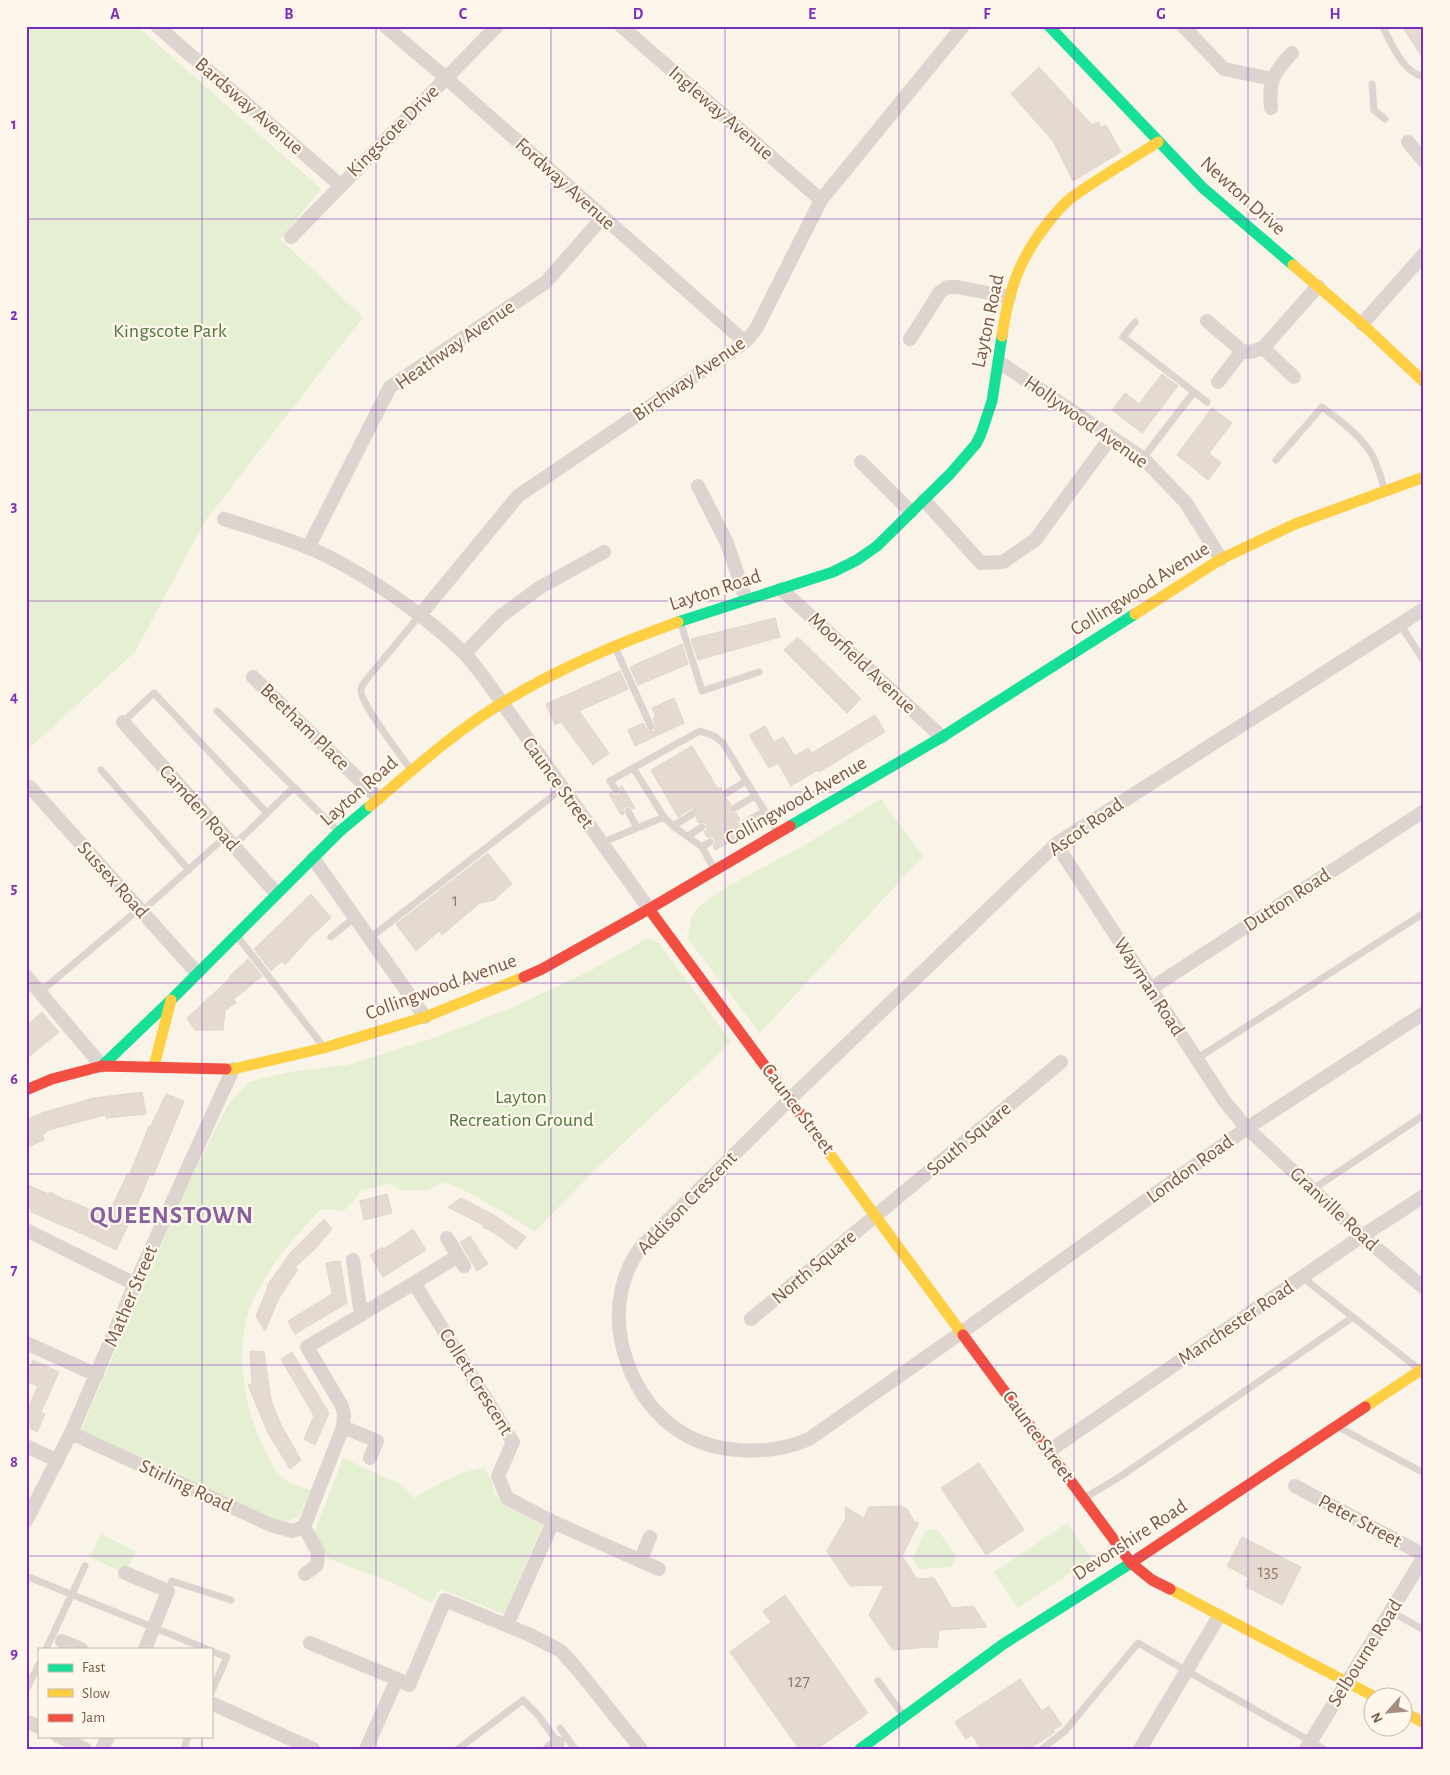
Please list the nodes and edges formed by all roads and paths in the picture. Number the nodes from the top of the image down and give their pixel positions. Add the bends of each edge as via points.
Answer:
1 (157, 26) edge
2 (385, 26) edge
3 (497, 26) edge
4 (621, 26) edge
5 (963, 26) edge
6 (1049, 26) edge
7 (1183, 26) edge
8 (1382, 26) edge
9 (1292, 53) dead end
10 (446, 78) junction
11 (1424, 78) edge
12 (1272, 79) junction
13 (1372, 84) dead end
14 (1271, 108) dead end
15 (1385, 119) dead end
16 (1406, 140) dead end
17 (1158, 142) junction
18 (1424, 161) edge
19 (340, 185) junction
20 (821, 200) junction
21 (603, 218) junction
22 (291, 237) dead end
23 (1424, 254) edge
24 (1318, 286) junction
25 (1009, 297) junction
26 (1207, 321) dead end
27 (1134, 322) dead end
28 (1362, 324) junction
29 (910, 339) dead end
30 (745, 342) junction
31 (1263, 348) junction
32 (1242, 351) junction
33 (999, 362) junction
34 (1294, 377) dead end
35 (1218, 382) dead end
36 (1424, 382) edge
37 (1194, 392) junction
38 (1207, 402) dead end
39 (1111, 438) junction
40 (1142, 458) junction
41 (1276, 460) dead end
42 (861, 462) dead end
43 (1424, 477) edge
44 (698, 486) dead end
45 (1385, 491) junction
46 (924, 500) junction
47 (911, 512) junction
48 (224, 519) dead end
49 (308, 548) junction
50 (604, 552) dead end
51 (1221, 559) junction
52 (781, 589) junction
53 (746, 599) junction
54 (1424, 609) edge
55 (420, 615) junction
56 (680, 621) junction
57 (1400, 624) junction
58 (614, 646) junction
59 (465, 653) junction
60 (1424, 662) edge
61 (758, 672) dead end
62 (253, 678) dead end
63 (501, 703) junction
64 (217, 711) dead end
65 (123, 722) joint
66 (651, 727) dead end
67 (942, 737) junction
68 (633, 768) junction
69 (101, 770) dead end
70 (412, 771) junction
71 (746, 781) junction
72 (28, 786) edge
73 (294, 787) junction
74 (563, 788) junction
75 (616, 790) dead end
76 (725, 794) dead end
77 (755, 796) junction
78 (378, 798) junction
79 (733, 809) dead end
80 (628, 811) dead end
81 (765, 811) junction
82 (1424, 811) edge
83 (694, 813) dead end
84 (267, 814) junction
85 (664, 817) junction
86 (742, 824) dead end
87 (673, 826) junction
88 (702, 827) dead end
89 (637, 828) junction
90 (339, 832) junction
91 (778, 833) junction
92 (688, 836) junction
93 (229, 842) junction
94 (710, 842) dead end
95 (602, 843) junction
96 (1056, 844) junction
97 (702, 847) junction
98 (313, 858) junction
99 (189, 870) junction
100 (714, 870) junction
101 (276, 893) junction
102 (649, 909) junction
103 (140, 910) junction
104 (1424, 913) edge
105 (355, 917) junction
106 (236, 934) junction
107 (331, 937) dead end
108 (370, 938) junction
109 (197, 973) junction
110 (26, 976) edge
111 (1150, 989) junction
112 (40, 992) junction
113 (171, 1000) junction
114 (1424, 1013) edge
115 (425, 1017) junction
116 (324, 1048) junction
117 (1196, 1059) junction
118 (1061, 1062) dead end
119 (102, 1066) junction
120 (154, 1066) junction
121 (233, 1069) junction
122 (26, 1090) edge
123 (790, 1099) junction
124 (1424, 1115) edge
125 (1246, 1128) junction
126 (1312, 1189) junction
127 (1424, 1196) edge
128 (876, 1215) junction
129 (26, 1230) edge
130 (1362, 1236) junction
131 (447, 1238) dead end
132 (354, 1259) dead end
133 (1302, 1277) junction
134 (414, 1283) junction
135 (135, 1284) junction
136 (1424, 1288) edge
137 (361, 1315) junction
138 (1353, 1317) junction
139 (751, 1319) dead end
140 (962, 1332) junction
141 (26, 1343) edge
142 (1423, 1371) edge
143 (97, 1375) junction
144 (1336, 1425) junction
145 (343, 1427) junction
146 (71, 1433) junction
147 (26, 1446) edge
148 (1049, 1451) junction
149 (370, 1458) dead end
150 (56, 1460) junction
151 (1424, 1473) edge
152 (1296, 1486) dead end
153 (1084, 1499) junction
154 (26, 1521) edge
155 (553, 1522) junction
156 (304, 1527) junction
157 (650, 1537) dead end
158 (1424, 1556) edge
159 (640, 1561) junction
160 (1131, 1563) junction
161 (85, 1566) dead end
162 (659, 1570) dead end
163 (125, 1573) dead end
164 (305, 1574) dead end
165 (26, 1576) edge
166 (168, 1591) junction
167 (73, 1594) junction
168 (231, 1600) dead end
169 (1390, 1612) junction
170 (1219, 1616) junction
171 (507, 1625) junction
172 (154, 1627) junction
173 (1424, 1630) edge
174 (310, 1643) dead end
175 (60, 1645) edge
176 (46, 1648) edge
177 (76, 1648) edge
178 (145, 1648) edge
179 (205, 1648) edge
180 (212, 1651) edge
181 (38, 1666) edge
182 (1187, 1671) junction
183 (397, 1679) junction
184 (878, 1681) dead end
185 (1347, 1681) junction
186 (26, 1690) edge
187 (1362, 1690) edge
188 (212, 1691) edge
189 (212, 1703) edge
190 (904, 1716) junction
191 (1412, 1716) edge
192 (26, 1721) edge
193 (1424, 1723) edge
194 (38, 1727) edge
195 (560, 1728) dead end
196 (62, 1738) edge
197 (1308, 1745) edge
198 (556, 1747) edge
199 (84, 1749) edge
200 (313, 1749) edge
201 (366, 1749) edge
202 (458, 1749) edge
203 (575, 1749) edge
204 (641, 1749) edge
205 (860, 1749) edge
206 (1042, 1749) edge
207 (1140, 1749) edge
208 (1324, 1749) edge

1 - 19 street, Bardsway Avenue
2 - 10 street, Fordway Avenue
3 - 10 street, Kingscote Drive
4 - 20 street, Ingleway Avenue
5 - 20 street, Birchway Avenue
6 - 17 street, Newton Drive
7 - 12 street via 1224,69
8 - 11 lane via 1403,63 1413,74
9 - 12 street
10 - 19 street, Kingscote Drive
10 - 21 street, Fordway Avenue
12 - 14 street
13 - 15 lane via 1374,110
16 - 18 street
17 - 24 street, Newton Drive via 1222,205
17 - 25 street, Layton Road via 1059,209 1018,269
19 - 22 street, Kingscote Drive
20 - 30 street, Birchway Avenue via 756,330
21 - 30 street, Fordway Avenue
21 - 49 street, Heathway Avenue via 546,282 390,387
23 - 28 street
24 - 28 street, Newton Drive
24 - 31 street
25 - 29 street via 948,287 940,292
25 - 33 street, Layton Road
26 - 32 street
27 - 37 lane via 1124,337
28 - 36 street, Newton Drive
30 - 55 street, Birchway Avenue via 518,496
31 - 32 street
31 - 34 street
32 - 35 street
33 - 39 street, Hollywood Avenue
33 - 46 street, Layton Road via 980,436 959,464
37 - 38 lane
37 - 40 lane
39 - 40 street, Hollywood Avenue
39 - 46 street via 1035,540 1003,562 981,564
40 - 51 street, Hollywood Avenue via 1186,503
41 - 45 lane via 1322,407 1350,429 1372,454
42 - 47 street
43 - 45 street, Collingwood Avenue
44 - 53 street via 727,543
45 - 51 street, Collingwood Avenue via 1295,524
46 - 47 street, Layton Road
47 - 52 street, Layton Road via 856,563
48 - 49 street, Caunce Street
49 - 55 street, Caunce Street via 357,574
50 - 59 street via 539,588 501,616
51 - 67 street, Collingwood Avenue
52 - 53 street, Layton Road
52 - 67 street, Moorfield Avenue
53 - 56 street, Layton Road
54 - 57 street, Ascot Road
55 - 59 street, Caunce Street
55 - 70 lane via 360,690
56 - 58 street, Layton Road
56 - 61 lane via 702,691
57 - 60 lane
57 - 96 street, Ascot Road
58 - 63 street, Layton Road
58 - 66 lane
59 - 63 street, Caunce Street
62 - 78 street, Beetham Place
63 - 70 street, Layton Road
63 - 74 street, Caunce Street
64 - 73 lane
65 - 84 lane via 154,693
65 - 93 street, Camden Road
67 - 91 street, Collingwood Avenue
68 - 71 lane via 700,731 723,743
68 - 75 lane via 610,781
68 - 85 lane
69 - 99 lane
70 - 78 street, Layton Road
71 - 76 lane
71 - 77 lane
72 - 103 street, Sussex Road
73 - 84 lane
73 - 90 lane
74 - 95 street, Caunce Street
74 - 108 lane
77 - 79 lane
77 - 81 lane
78 - 90 street, Layton Road
80 - 89 lane
81 - 86 lane
81 - 91 lane
82 - 111 street, Dutton Road
83 - 87 lane
84 - 93 lane
85 - 87 lane
85 - 89 lane
87 - 92 lane
88 - 92 lane
89 - 95 lane
90 - 98 street, Layton Road
91 - 100 street, Collingwood Avenue
92 - 97 lane
93 - 99 lane
93 - 101 street, Camden Road
94 - 97 lane
95 - 102 street, Caunce Street
96 - 111 street, Wayman Road
96 - 123 street, Ascot Road
97 - 100 lane
98 - 101 street, Layton Road
98 - 105 street
99 - 103 lane
100 - 102 street, Collingwood Avenue
101 - 106 street, Layton Road
102 - 115 street, Collingwood Avenue via 542,969
102 - 123 street, Caunce Street
103 - 109 street, Sussex Road
103 - 112 lane
104 - 117 lane
105 - 107 lane
105 - 108 street
106 - 109 street, Layton Road
106 - 116 lane
108 - 115 street
109 - 113 street, Layton Road
110 - 112 street
111 - 117 street, Wayman Road
112 - 119 street
113 - 119 street, Layton Road
113 - 120 street, Layton Road
114 - 125 street, London Road
115 - 116 street, Collingwood Avenue
116 - 121 street, Collingwood Avenue
117 - 125 street, Wayman Road
118 - 128 street, South Square
119 - 120 street, Layton Road
119 - 122 street, Layton Road
120 - 121 street, Collingwood Avenue
121 - 135 street, Mather Street
123 - 128 street, Caunce Street
123 - 140 street, Addison Crescent via 641,1247 631,1261 624,1277 618,1313 620,1332 629,1370 649,1404 678,1432 713,1447 771,1451 792,1447 809,1439
124 - 126 lane
125 - 126 street, Granville Road
125 - 140 street, London Road
126 - 130 street, Granville Road
127 - 130 street, Manchester Road
128 - 139 street, North Square
128 - 140 street, Caunce Street
129 - 135 street
130 - 133 street, Manchester Road
130 - 136 street, Granville Road
131 - 134 street via 461,1261
132 - 137 street
133 - 138 lane
133 - 148 street, Manchester Road
134 - 137 street
134 - 155 street, Collett Crescent via 513,1442 498,1476 507,1498
135 - 143 street, Mather Street
137 - 145 street via 307,1348 342,1406
138 - 142 lane
138 - 153 lane
140 - 148 street, Caunce Street
141 - 143 street
142 - 144 street, Devonshire Road
143 - 146 street, Mather Street
144 - 151 lane
144 - 160 street, Devonshire Road
145 - 149 street via 377,1441
145 - 156 street
146 - 150 street, Mather Street
146 - 156 street, Stirling Road via 271,1526 292,1531
147 - 150 street
148 - 153 street, Caunce Street
150 - 154 street, Mather Street
152 - 158 street, Peter Street
153 - 160 street, Caunce Street
155 - 159 street
155 - 171 street
156 - 164 street via 318,1552 317,1565
157 - 159 street
158 - 169 street, Selbourne Road
159 - 162 street
160 - 170 street, Caunce Street via 1152,1580
160 - 190 street, Devonshire Road via 1009,1641
161 - 167 lane
163 - 166 street
165 - 167 lane
166 - 168 lane via 172,1581
166 - 172 street
167 - 172 lane
167 - 176 lane
169 - 173 lane
169 - 185 street, Selbourne Road
170 - 182 street
170 - 185 street, Caunce Street
171 - 183 street via 446,1600 410,1685
171 - 204 street via 561,1651
172 - 178 street
172 - 179 lane
174 - 183 street
175 - 177 street
180 - 188 lane via 227,1657
181 - 186 lane
182 - 197 lane
182 - 206 lane via 1138,1644 1065,1731
182 - 207 street
183 - 201 street
184 - 190 lane
185 - 187 street, Caunce Street
185 - 197 street, Selbourne Road
189 - 200 street
190 - 205 street, Devonshire Road
191 - 193 street
192 - 194 street
195 - 203 lane
196 - 199 street
197 - 208 lane
198 - 202 lane via 538,1715 523,1700

